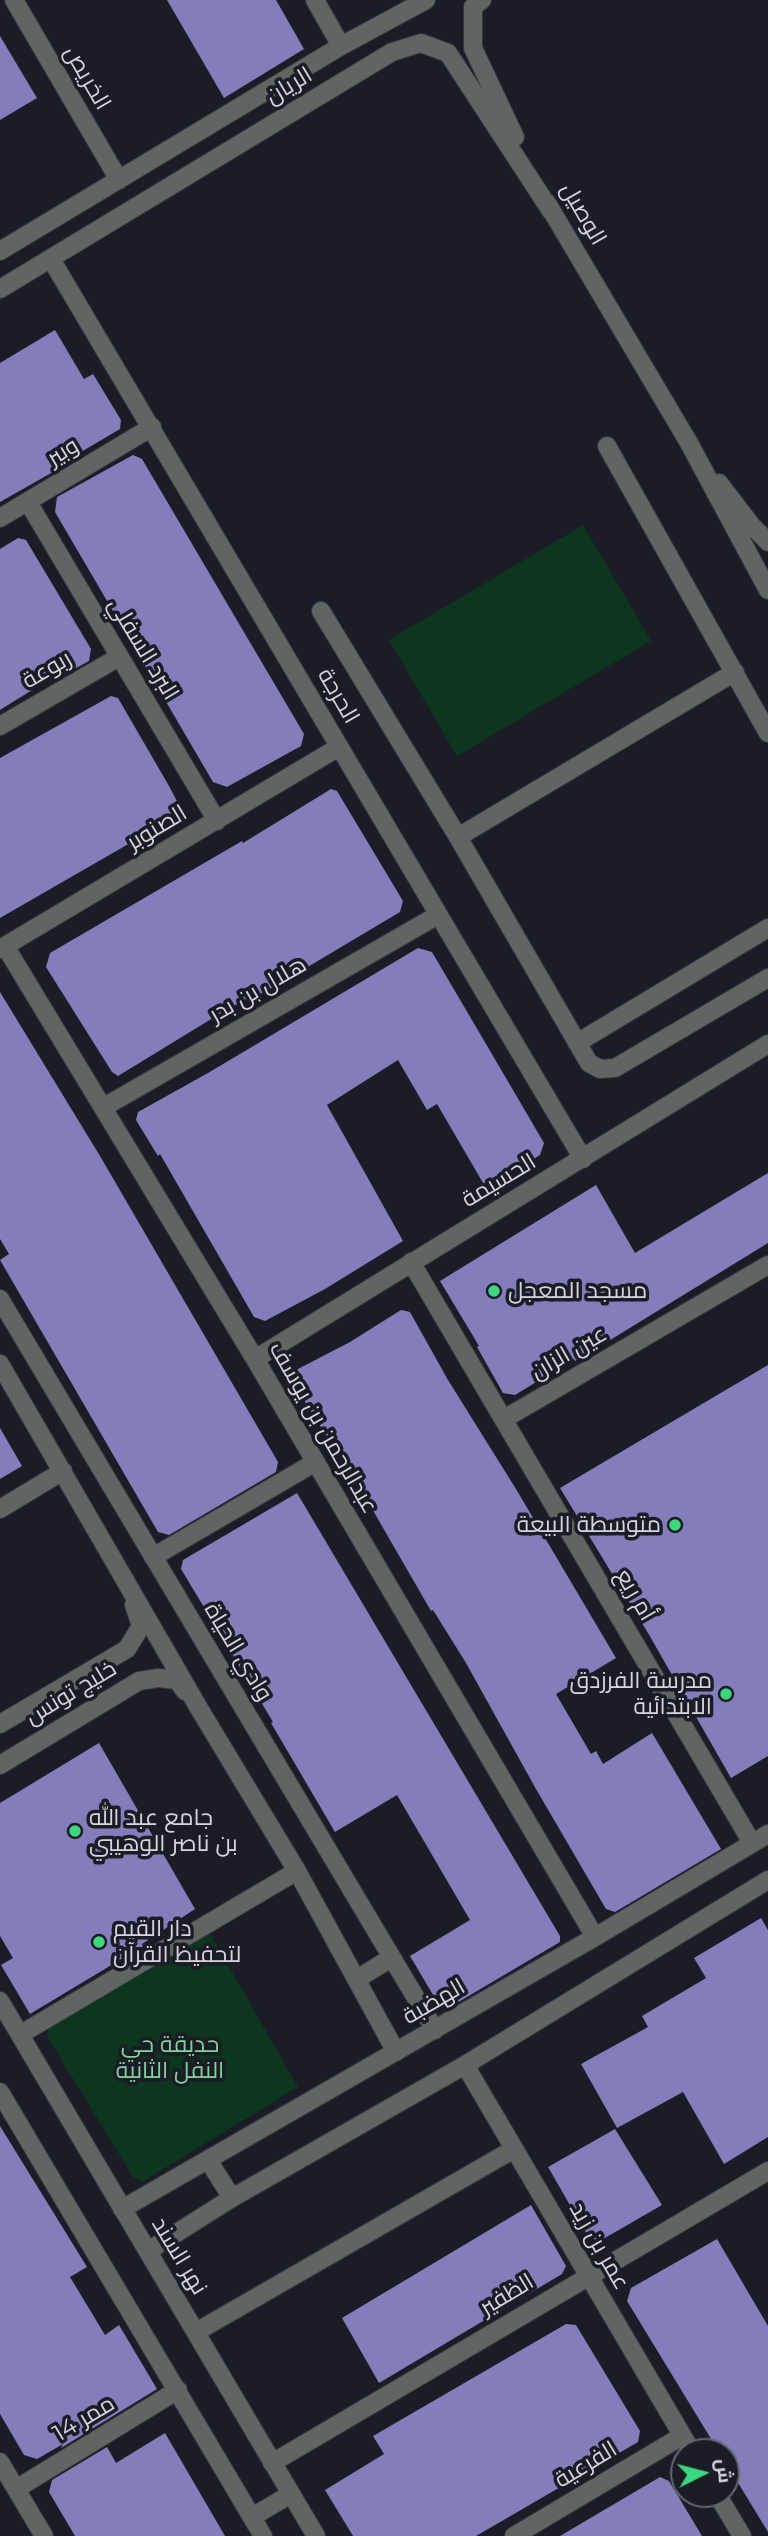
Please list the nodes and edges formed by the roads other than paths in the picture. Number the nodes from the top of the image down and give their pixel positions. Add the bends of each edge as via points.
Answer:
1 (14, 0) edge
2 (315, 0) edge
3 (426, 0) edge
4 (481, 0) edge
5 (341, 46) junction
6 (119, 180) junction
7 (551, 211) junction
8 (0, 251) edge
9 (51, 258) junction
10 (0, 289) edge
11 (152, 427) junction
12 (689, 443) junction
13 (607, 446) dead end
14 (28, 502) junction
15 (0, 518) edge
16 (768, 542) edge
17 (768, 590) edge
18 (321, 611) dead end
19 (118, 657) junction
20 (735, 672) junction
21 (0, 726) edge
22 (768, 733) edge
23 (339, 747) junction
24 (216, 821) junction
25 (458, 837) junction
26 (438, 915) junction
27 (768, 928) edge
28 (3, 948) edge
29 (768, 978) edge
30 (577, 1043) junction
31 (768, 1044) edge
32 (104, 1107) junction
33 (583, 1158) junction
34 (411, 1262) junction
35 (768, 1265) edge
36 (0, 1299) edge
37 (255, 1359) junction
38 (0, 1364) edge
39 (504, 1419) junction
40 (314, 1462) junction
41 (63, 1471) junction
42 (0, 1509) edge
43 (153, 1557) junction
44 (128, 1582) junction
45 (200, 1710) junction
46 (0, 1724) edge
47 (0, 1765) edge
48 (760, 1839) edge
49 (297, 1871) junction
50 (768, 1880) edge
51 (595, 1937) junction
52 (391, 1958) junction
53 (357, 1979) junction
54 (0, 2001) edge
55 (435, 2030) junction
56 (21, 2034) junction
57 (396, 2052) junction
58 (465, 2065) junction
59 (0, 2092) edge
60 (514, 2149) junction
61 (208, 2160) junction
62 (768, 2171) edge
63 (232, 2199) junction
64 (122, 2209) junction
65 (148, 2251) junction
66 (588, 2275) junction
67 (196, 2332) junction
68 (178, 2390) junction
69 (682, 2436) joint
70 (0, 2462) edge
71 (272, 2463) junction
72 (16, 2489) junction
73 (290, 2494) junction
74 (725, 2508) edge
75 (251, 2517) junction
76 (522, 2534) edge
77 (312, 2535) edge
78 (44, 2536) edge
79 (263, 2536) edge
80 (742, 2536) edge

1 - 6 street, الخريص
2 - 5 street
3 - 5 street, الريان
4 - 7 street, الوصيل via 473,7 473,48
5 - 6 street, الريان
6 - 8 street, الريان
7 - 9 street, الريان via 448,53 421,43 392,52
7 - 12 street, الوصيل
9 - 10 street, الريان
9 - 11 street, الحرجة
11 - 14 street, وبير
11 - 23 street, الحرجة
12 - 16 street
12 - 17 street
13 - 20 street
14 - 15 street, وبير
14 - 19 street, البرد السفلي
18 - 25 street
19 - 21 street, ربوعة
19 - 24 street, البرد السفلي
20 - 22 street
20 - 25 street
23 - 24 street, الصنوبر
23 - 26 street, الحرجة
24 - 28 street, الصنوبر
25 - 30 street
26 - 32 street, هلال بن بدر
26 - 33 street, الحرجة
27 - 30 street
28 - 32 street, عبدالرحمن بن يوسف
29 - 30 street via 615,1068 600,1069 589,1063
31 - 33 street, الحسيمة
32 - 37 street, عبدالرحمن بن يوسف
33 - 34 street, الحسيمة
34 - 37 street, الحسيمة
34 - 39 street, أم ريع
35 - 39 street, عين الزان
36 - 43 street, وادي الحياة
37 - 40 street, عبدالرحمن بن يوسف
38 - 41 street
39 - 48 street, أم ريع
40 - 43 street
40 - 51 street, عبدالرحمن بن يوسف
41 - 42 street
41 - 44 street
43 - 52 street, وادي الحياة
44 - 45 street
44 - 46 street, خليج تونس via 141,1626 127,1649
45 - 47 street, خليج تونس via 177,1681 139,1681
45 - 49 street
48 - 51 street, الهضبة
49 - 53 street
49 - 56 street
50 - 58 street
51 - 55 street, الهضبة
52 - 53 street
52 - 55 street, وادي الحياة
53 - 57 street
54 - 56 street, نهر السند
55 - 57 street, الهضبة
56 - 64 street, نهر السند
57 - 61 street, الهضبة
58 - 60 street, عمر بن زيد
58 - 63 street
59 - 68 street
60 - 66 street, عمر بن زيد
60 - 67 street
61 - 63 street
61 - 64 street, الهضبة
62 - 66 street, الظفير
63 - 65 street
64 - 65 street, نهر السند
65 - 67 street, نهر السند
66 - 69 street, عمر بن زيد
66 - 71 street, الظفير
67 - 71 street, نهر السند
68 - 72 street, ممر 14
68 - 75 street
69 - 76 street, الفرعية
70 - 72 street
71 - 73 street, نهر السند
72 - 78 street
73 - 75 street
73 - 77 street, نهر السند
74 - 80 street
75 - 79 street

